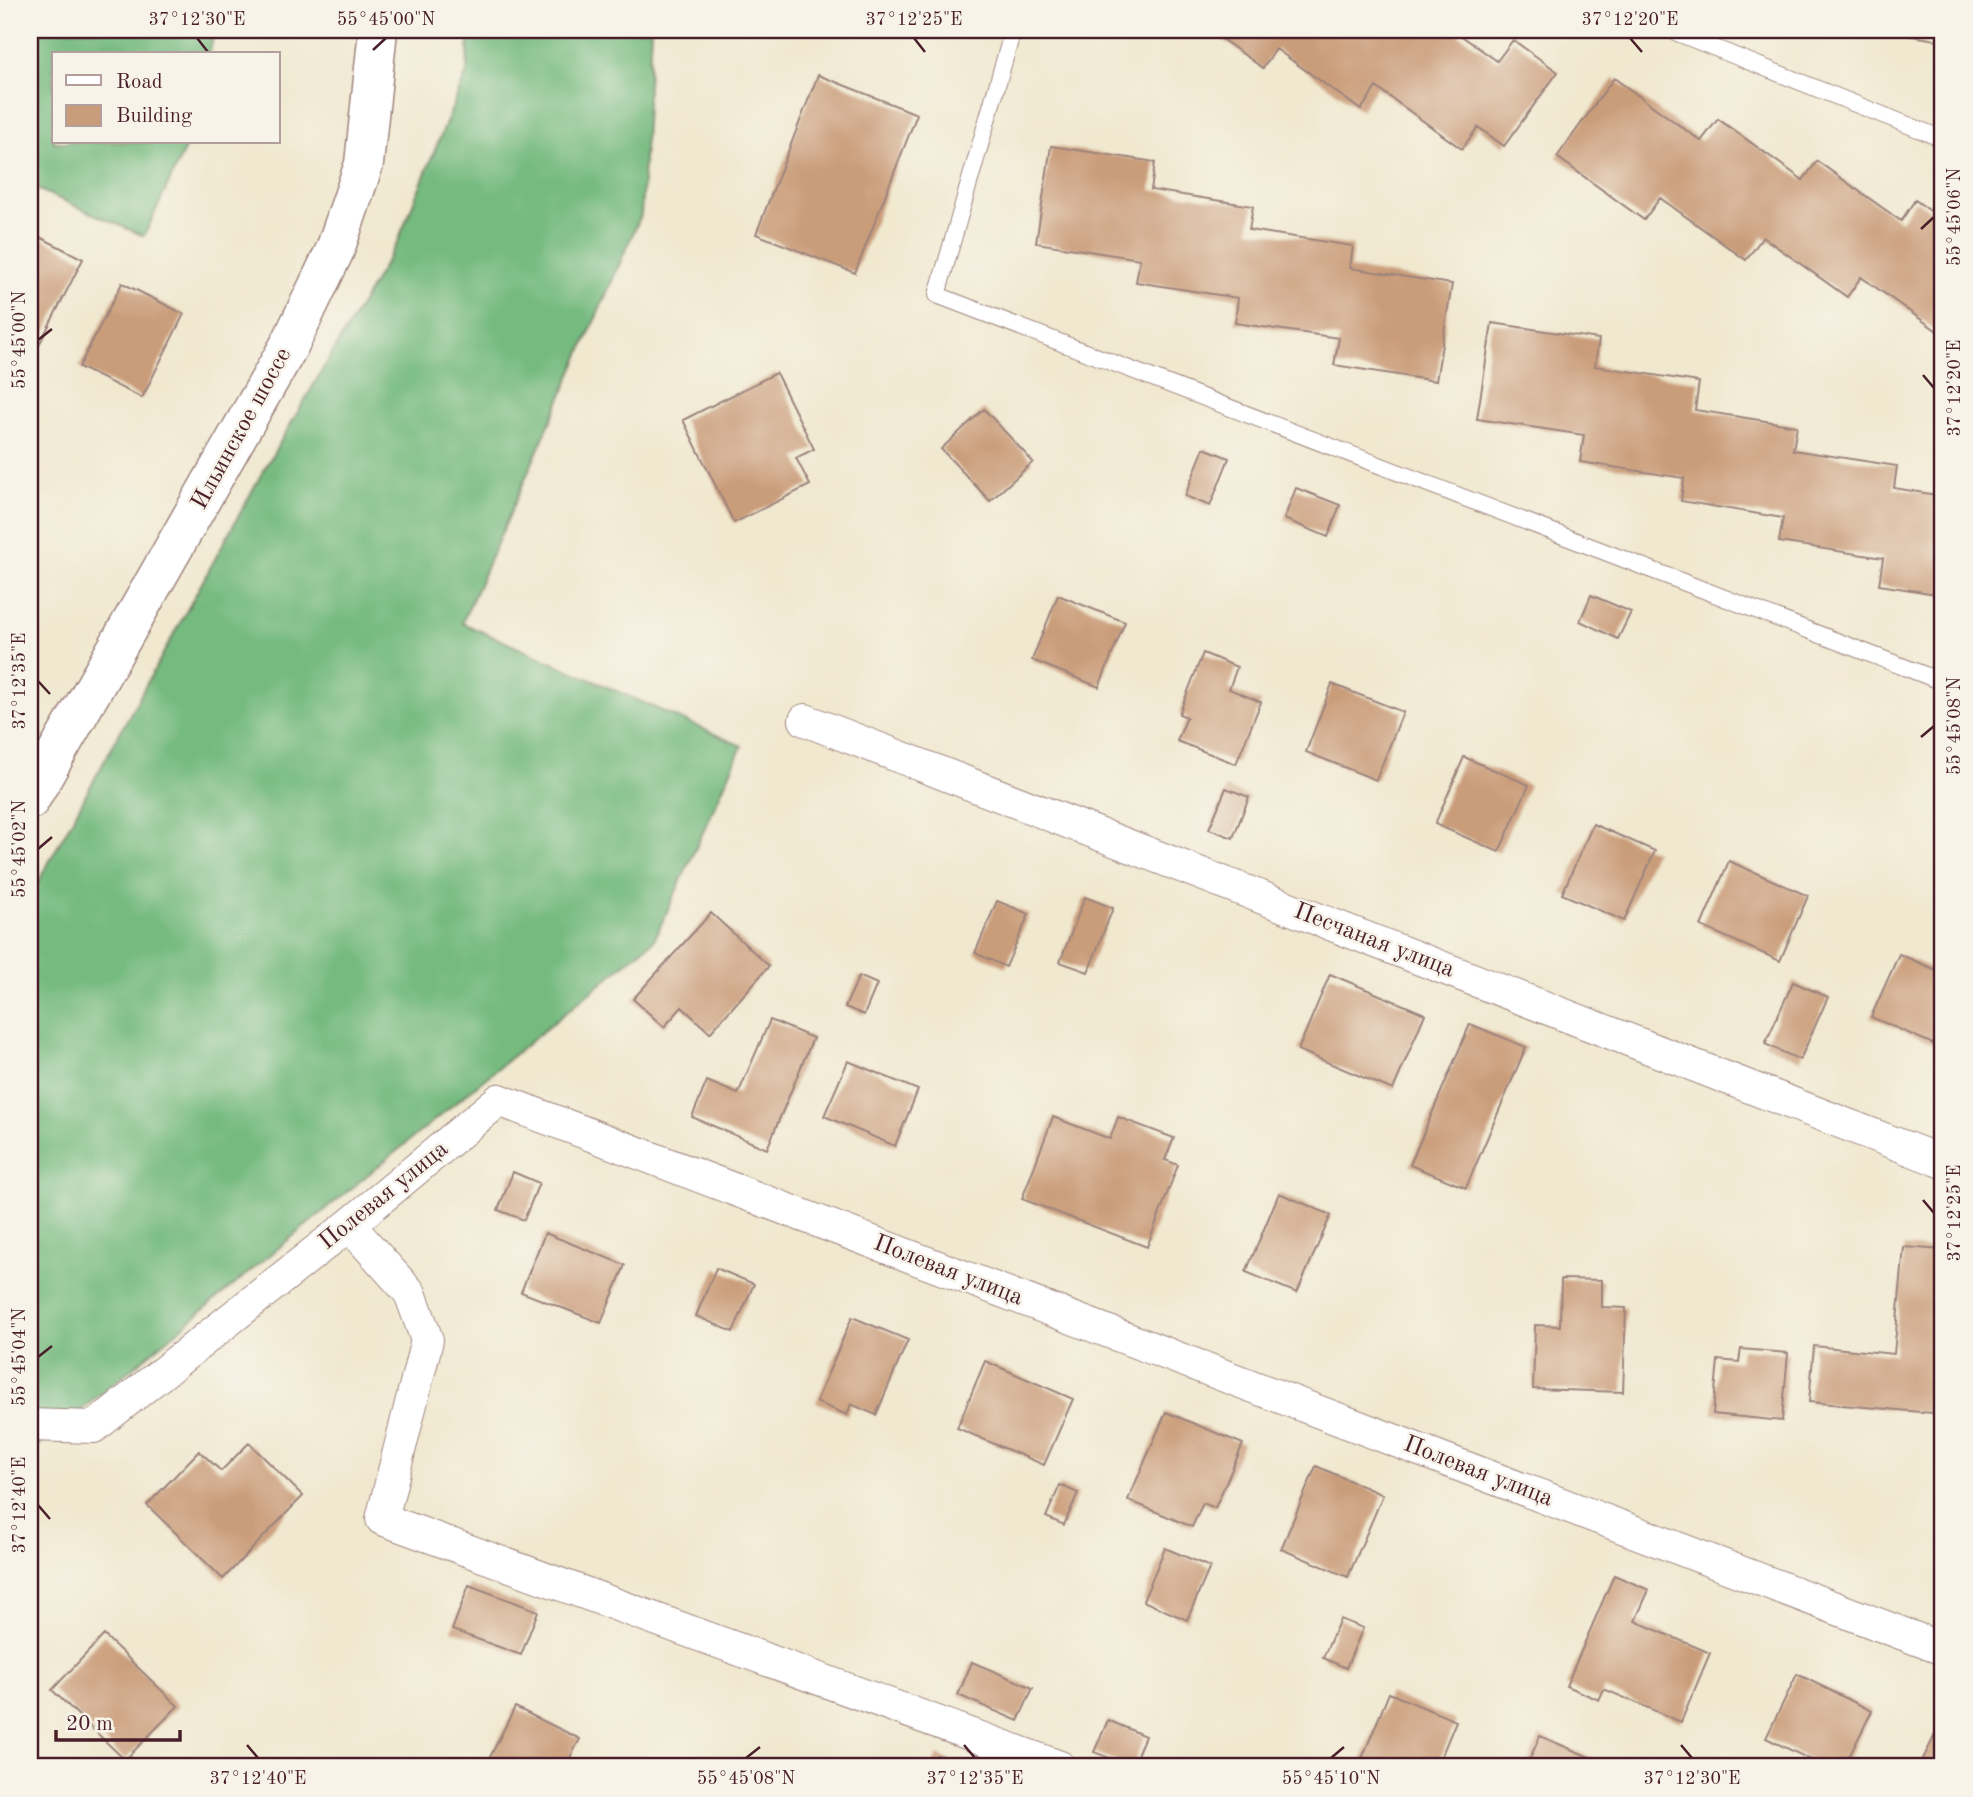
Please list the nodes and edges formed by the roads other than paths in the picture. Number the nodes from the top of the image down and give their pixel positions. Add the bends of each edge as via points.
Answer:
1 (378, 30) edge
2 (1013, 30) edge
3 (1670, 30) edge
4 (1943, 139) edge
5 (1943, 682) edge
6 (805, 720) dead end
7 (30, 800) edge
8 (1943, 1162) edge
9 (349, 1225) junction
10 (30, 1425) edge
11 (1943, 1649) edge
12 (1060, 1767) edge

1 - 7 main road, Ильинское шоссе via 364,164 335,250 283,356
2 - 5 lane via 937,295
3 - 4 lane
6 - 8 street, Песчаная улица
9 - 10 street, Полевая улица via 94,1427
9 - 11 street, Полевая улица via 499,1100
9 - 12 street via 410,1293 427,1340 382,1519

